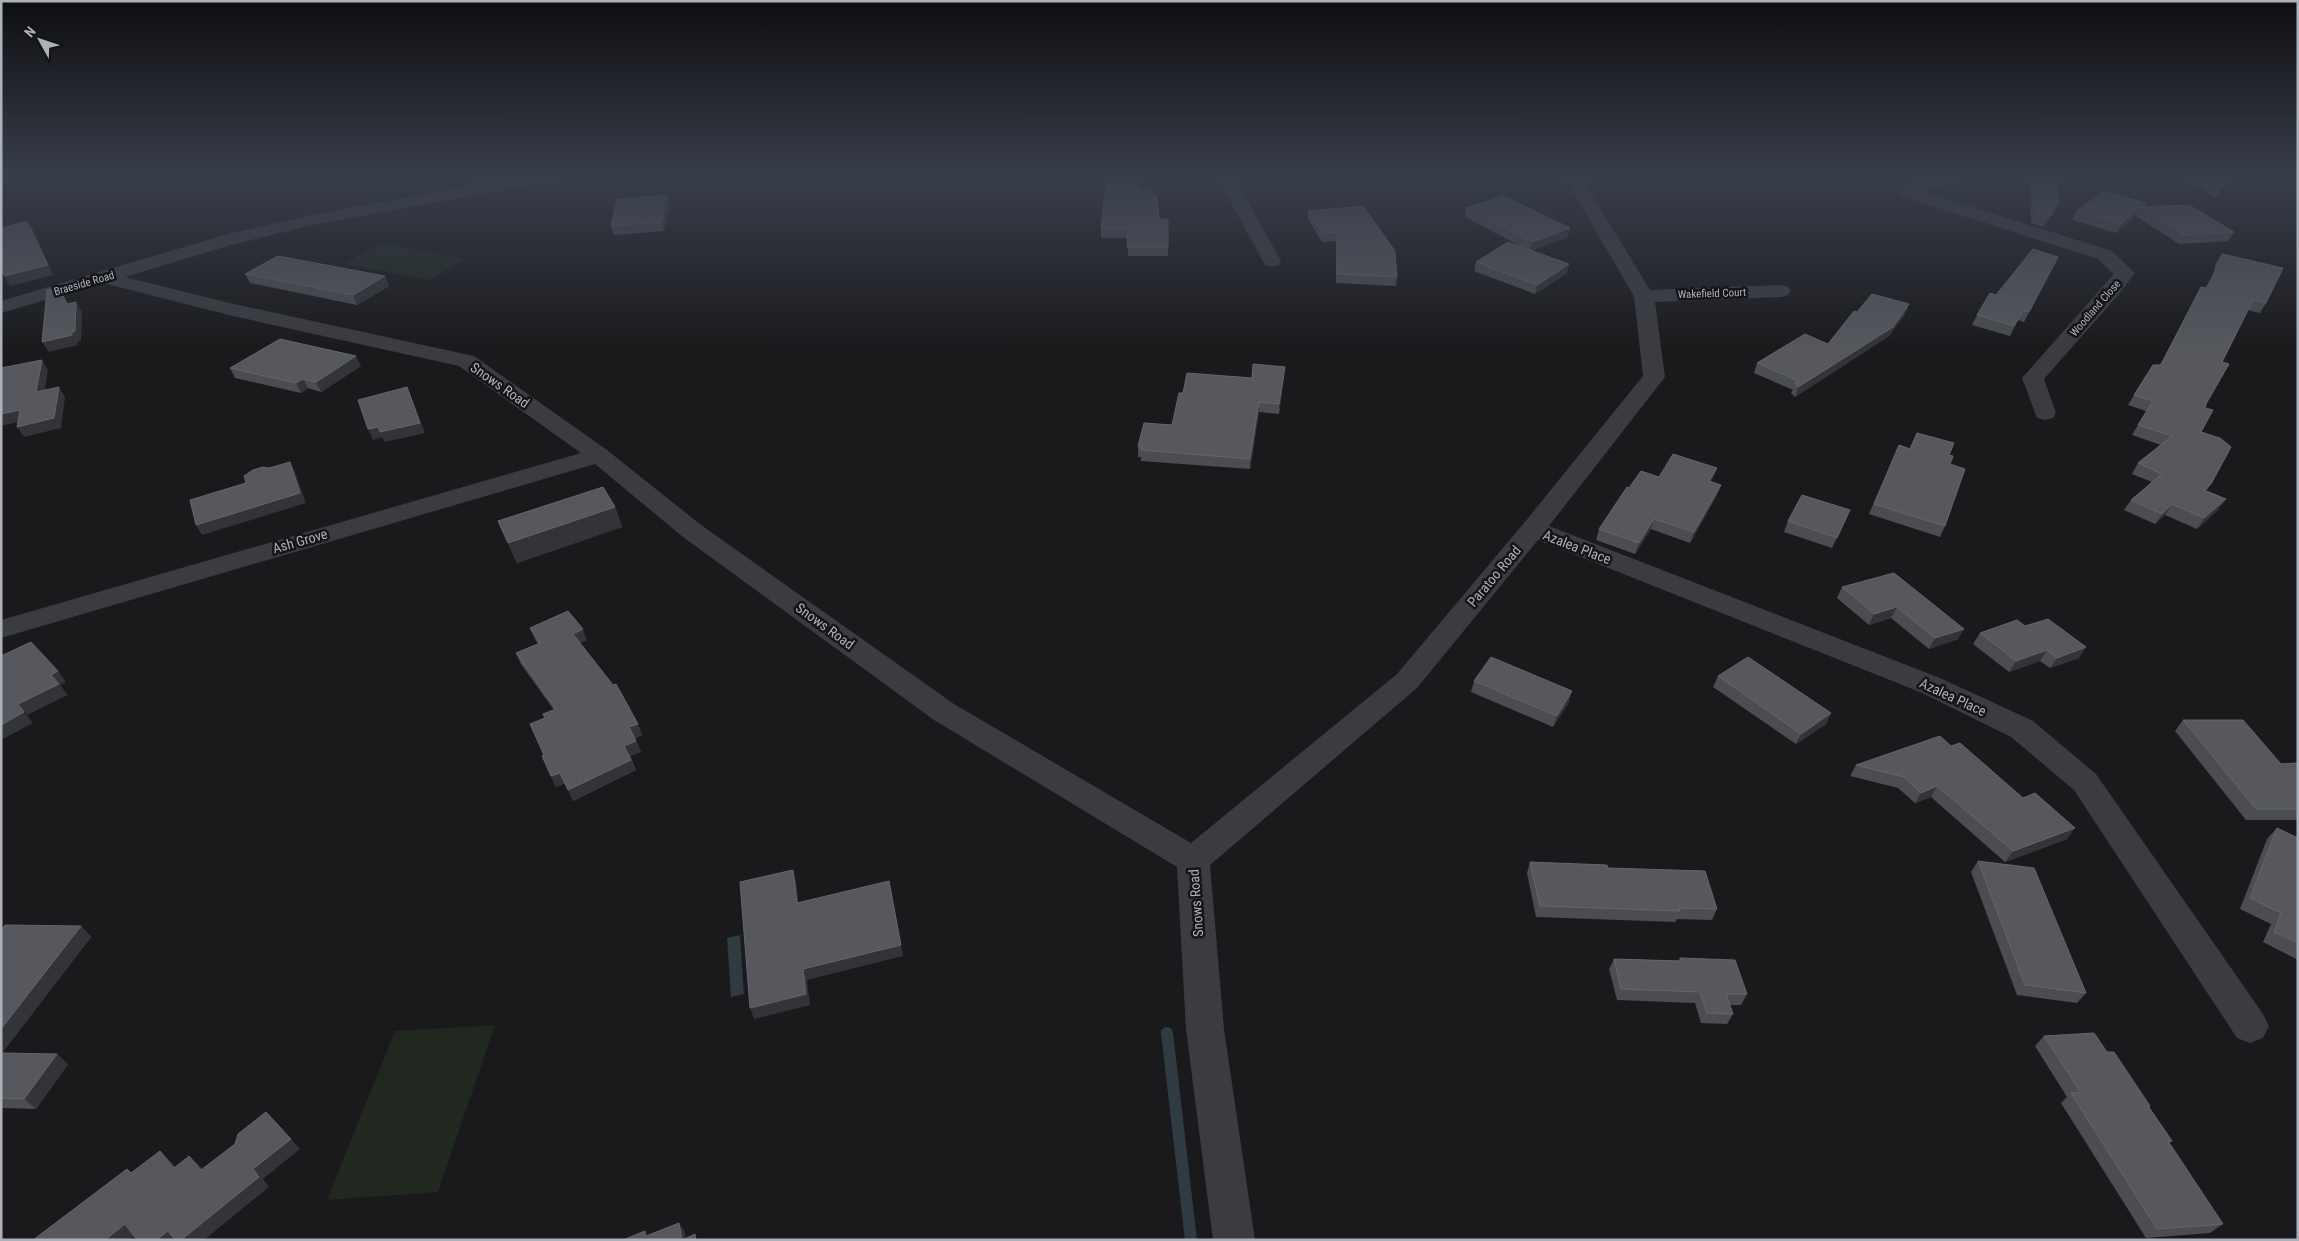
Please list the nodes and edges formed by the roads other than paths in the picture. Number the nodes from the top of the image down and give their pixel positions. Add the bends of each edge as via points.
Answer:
1 (249, 235) edge
2 (1257, 235) edge
3 (1607, 235) edge
4 (2042, 235) edge
5 (1272, 261) dead end
6 (103, 277) junction
7 (1781, 291) dead end
8 (1644, 296) junction
9 (1, 307) edge
10 (2045, 413) dead end
11 (599, 455) junction
12 (1533, 529) junction
13 (1, 629) edge
14 (1193, 860) junction
15 (2250, 1026) dead end
16 (1234, 1240) edge

1 - 6 street, Braeside Road
2 - 5 street
3 - 8 street, Paratoo Road
4 - 10 street, Woodland Close via 2105,255 2125,273 2033,378
6 - 9 street, Braeside Road
6 - 11 street, Snows Road via 233,310 466,361
7 - 8 street, Wakefield Court
8 - 12 street, Paratoo Road via 1654,377
11 - 13 street, Ash Grove
11 - 14 street, Snows Road via 692,531 944,712
12 - 14 street, Paratoo Road via 1407,681
12 - 15 street, Azalea Place via 1930,685 2022,728 2085,782
14 - 16 street, Snows Road via 1205,1029

